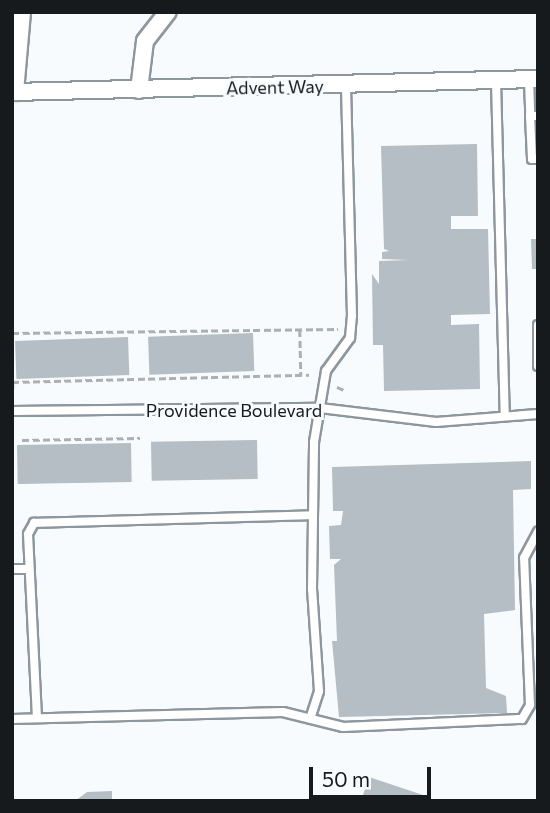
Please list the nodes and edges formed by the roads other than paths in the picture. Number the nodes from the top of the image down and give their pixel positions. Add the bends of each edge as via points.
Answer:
1 (22, 12) edge
2 (168, 12) edge
3 (533, 79) edge
4 (496, 81) junction
5 (346, 85) junction
6 (139, 90) junction
7 (14, 92) edge
8 (534, 116) edge
9 (538, 159) edge
10 (538, 325) edge
11 (538, 366) edge
12 (320, 408) junction
13 (12, 411) edge
14 (538, 414) edge
15 (505, 416) junction
16 (312, 514) junction
17 (538, 532) edge
18 (12, 569) edge
19 (29, 569) junction
20 (311, 716) junction
21 (37, 718) junction
22 (12, 719) edge

1 - 7 street
2 - 6 street via 145,41
3 - 4 street, Advent Way
3 - 8 lane
4 - 5 street, Advent Way
4 - 15 lane
5 - 6 street, Advent Way
5 - 12 lane via 352,316 349,338 326,371
6 - 7 street, Advent Way
8 - 9 lane via 532,159
10 - 11 lane
12 - 13 lane, Providence Boulevard
12 - 15 lane, Providence Boulevard via 436,422
12 - 16 lane
14 - 15 lane, Providence Boulevard
16 - 19 lane via 40,521 28,534
16 - 20 lane via 319,691
17 - 20 lane via 524,558 530,705 522,719 343,727
18 - 19 lane
19 - 21 lane
20 - 21 lane
21 - 22 lane

